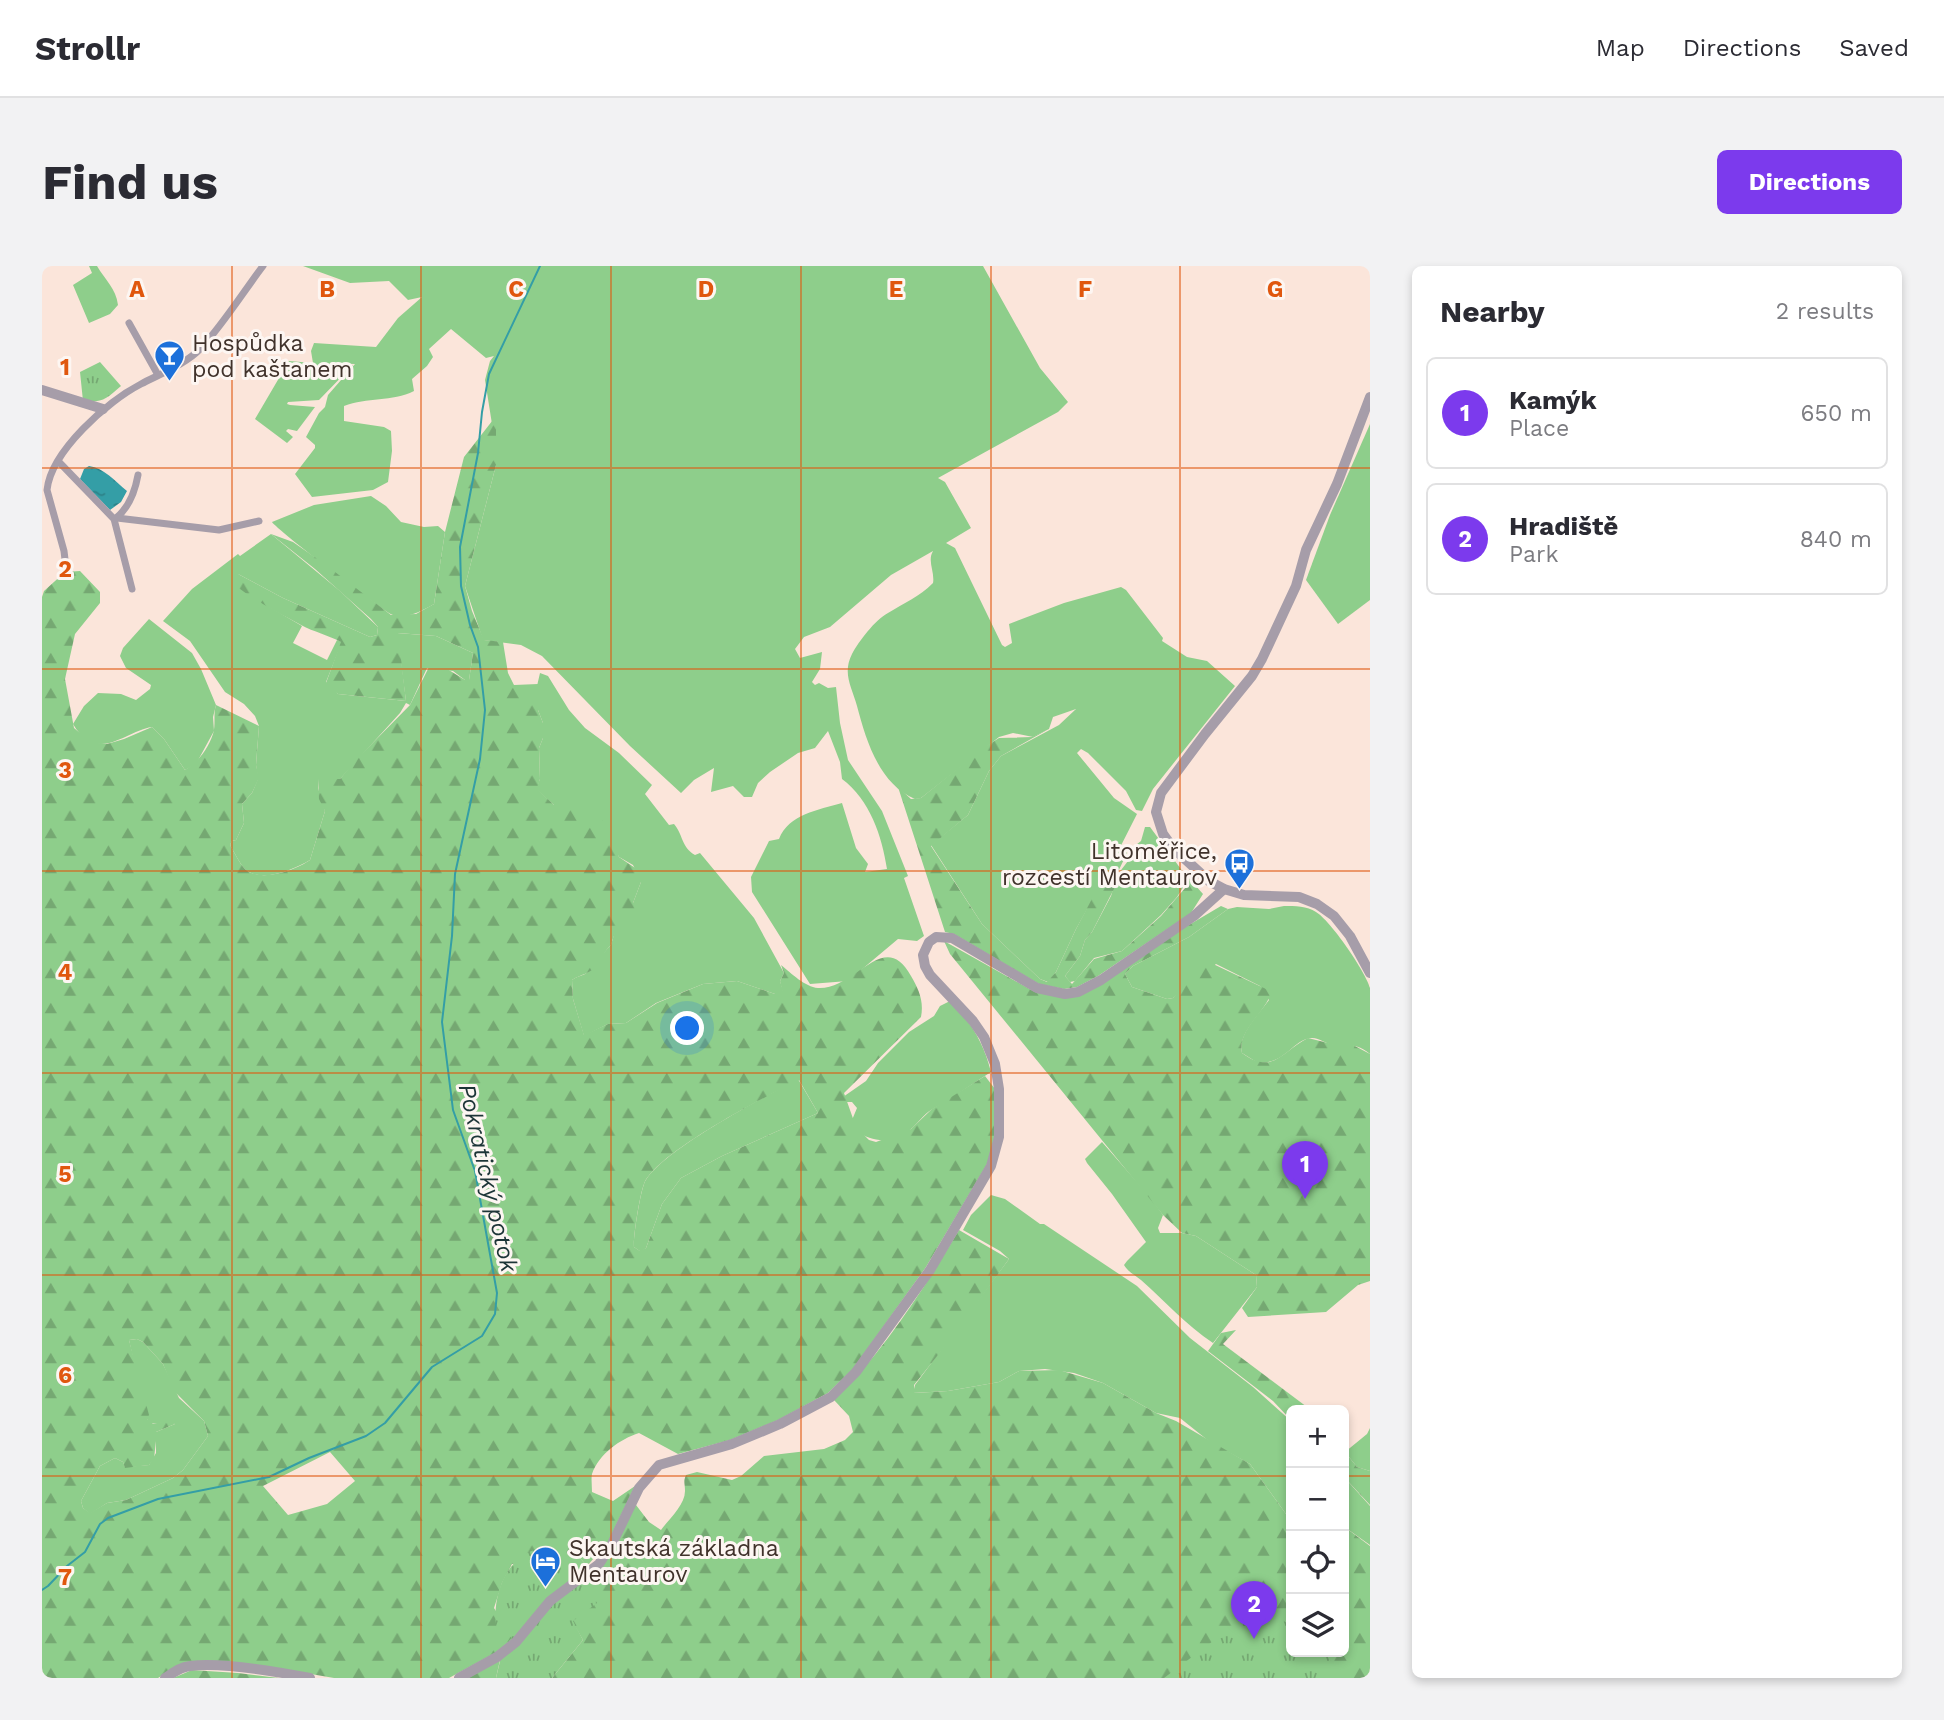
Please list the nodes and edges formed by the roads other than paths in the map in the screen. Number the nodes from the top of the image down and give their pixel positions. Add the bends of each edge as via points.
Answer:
1 (263, 266) edge
2 (129, 323) dead end
3 (158, 375) junction
4 (42, 390) edge
5 (1370, 397) edge
6 (103, 409) junction
7 (59, 461) junction
8 (138, 475) dead end
9 (45, 493) edge
10 (116, 518) junction
11 (259, 521) dead end
12 (65, 568) dead end
13 (132, 589) dead end
14 (1224, 889) junction
15 (1370, 973) edge
16 (165, 1678) edge
17 (310, 1678) edge
18 (458, 1678) edge

1 - 3 street via 200,350
2 - 3 street
3 - 6 street
4 - 6 street
5 - 14 street via 1306,550 1296,586 1262,659 1161,793 1157,820 1173,848 1198,873
6 - 7 street
7 - 9 street
7 - 10 street
8 - 10 street via 135,492
9 - 12 street
10 - 11 street via 219,530
10 - 13 street
14 - 15 street via 1244,895 1299,897 1317,904 1350,936
14 - 18 street via 1194,916 1078,992 1037,988 952,938 936,937 929,942 923,955 925,966 984,1037 999,1089 999,1137 990,1166 930,1269 856,1372 831,1397 732,1444 659,1465 639,1488 612,1544 590,1573 550,1601 516,1642
16 - 17 street via 191,1666

